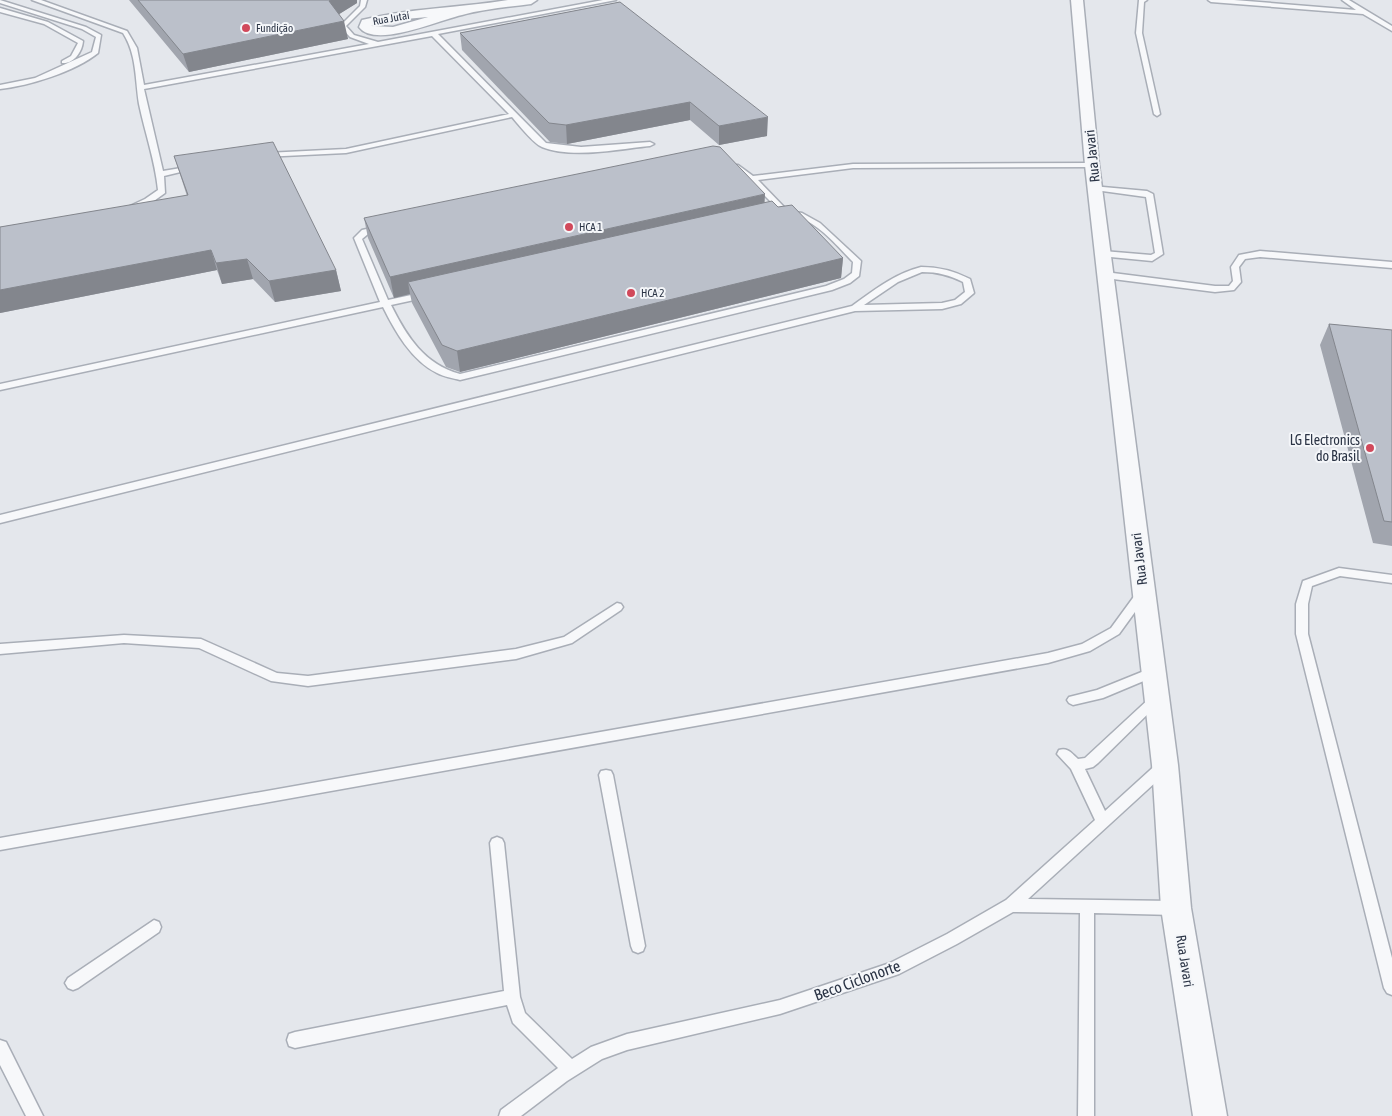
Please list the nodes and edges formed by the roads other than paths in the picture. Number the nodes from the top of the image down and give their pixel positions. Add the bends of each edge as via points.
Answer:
1 (35, 0) edge
2 (364, 0) edge
3 (531, 0) edge
4 (613, 0) edge
5 (1077, 0) edge
6 (1144, 0) edge
7 (1211, 0) edge
8 (1345, 0) edge
9 (0, 1) edge
10 (0, 10) edge
11 (461, 11) junction
12 (1364, 12) junction
13 (1392, 29) edge
14 (434, 34) junction
15 (384, 44) junction
16 (0, 81) edge
17 (0, 87) edge
18 (141, 88) junction
19 (1157, 114) dead end
20 (513, 115) junction
21 (650, 144) dead end
22 (256, 156) edge
23 (730, 164) edge
24 (205, 165) edge
25 (1092, 165) junction
26 (160, 174) junction
27 (752, 178) junction
28 (1095, 188) junction
29 (122, 212) edge
30 (786, 213) junction
31 (773, 217) edge
32 (391, 226) edge
33 (1104, 264) junction
34 (1392, 265) edge
35 (433, 294) edge
36 (384, 305) junction
37 (855, 308) junction
38 (0, 387) edge
39 (0, 519) edge
40 (1392, 579) edge
41 (1143, 593) junction
42 (618, 607) dead end
43 (0, 649) edge
44 (1154, 672) junction
45 (1157, 698) junction
46 (1073, 700) dead end
47 (1064, 754) dead end
48 (1076, 765) junction
49 (1165, 765) junction
50 (606, 775) dead end
51 (1103, 822) junction
52 (497, 843) dead end
53 (0, 844) edge
54 (1011, 905) junction
55 (1087, 907) junction
56 (1176, 908) junction
57 (154, 927) dead end
58 (638, 946) dead end
59 (73, 983) dead end
60 (1392, 988) edge
61 (512, 997) junction
62 (296, 1040) dead end
63 (0, 1048) edge
64 (570, 1068) junction
65 (35, 1116) edge
66 (507, 1116) edge
67 (1086, 1116) edge
68 (1210, 1116) edge

1 - 18 lane via 125,32 134,48
2 - 15 lane via 363,6 343,26 345,31 358,39
3 - 11 street, Rua Jutaí
4 - 14 lane
5 - 25 street, Rua Javari
6 - 19 lane via 1141,1 1138,33
7 - 12 lane
8 - 12 lane
9 - 17 lane via 75,25 98,36 95,53 69,67 15,86
10 - 16 lane via 46,23 81,42 74,57 43,71
11 - 11 street, Rua Jutaí via 394,31 369,31 365,27 366,23 394,16
12 - 13 lane
14 - 15 lane
14 - 20 lane
15 - 18 lane
18 - 26 lane
20 - 21 lane via 543,145 552,148
20 - 22 lane via 346,151
23 - 27 lane
24 - 26 lane
25 - 27 lane via 853,166
25 - 28 street, Rua Javari
26 - 29 lane via 162,191
27 - 30 lane
28 - 33 street, Rua Javari
28 - 33 lane via 1147,193 1159,254 1152,258
30 - 31 lane
30 - 36 lane via 800,214 815,221 857,261 856,274 829,288 460,377 448,376 422,360
32 - 36 lane via 371,230 358,238
33 - 34 lane via 1215,289 1231,288 1237,282 1235,267 1242,257 1260,254
33 - 41 street, Rua Javari
35 - 36 lane
36 - 38 lane
37 - 37 lane via 912,271 932,268 950,271 967,281 970,293 958,302 942,306
37 - 39 lane
40 - 60 lane via 1339,572 1307,584 1302,604 1302,634
41 - 44 street, Rua Javari
41 - 53 lane via 1115,631 1086,648 1048,658
42 - 43 lane via 568,640 516,654 308,681 275,678 201,644 124,639
44 - 45 street, Rua Javari
44 - 46 lane via 1099,695
45 - 48 lane via 1093,759
45 - 49 street, Rua Javari
47 - 48 lane
48 - 51 lane
49 - 51 lane, Beco Ciclonorte
49 - 56 street, Rua Javari
50 - 58 lane
51 - 54 lane, Beco Ciclonorte
52 - 61 lane
54 - 55 lane
54 - 64 lane, Beco Ciclonorte via 894,969 780,1007 627,1042
55 - 56 lane
55 - 67 lane
56 - 68 street, Rua Javari
57 - 59 lane
61 - 62 lane
61 - 64 lane via 519,1018
63 - 65 lane
64 - 66 lane, Beco Ciclonorte

